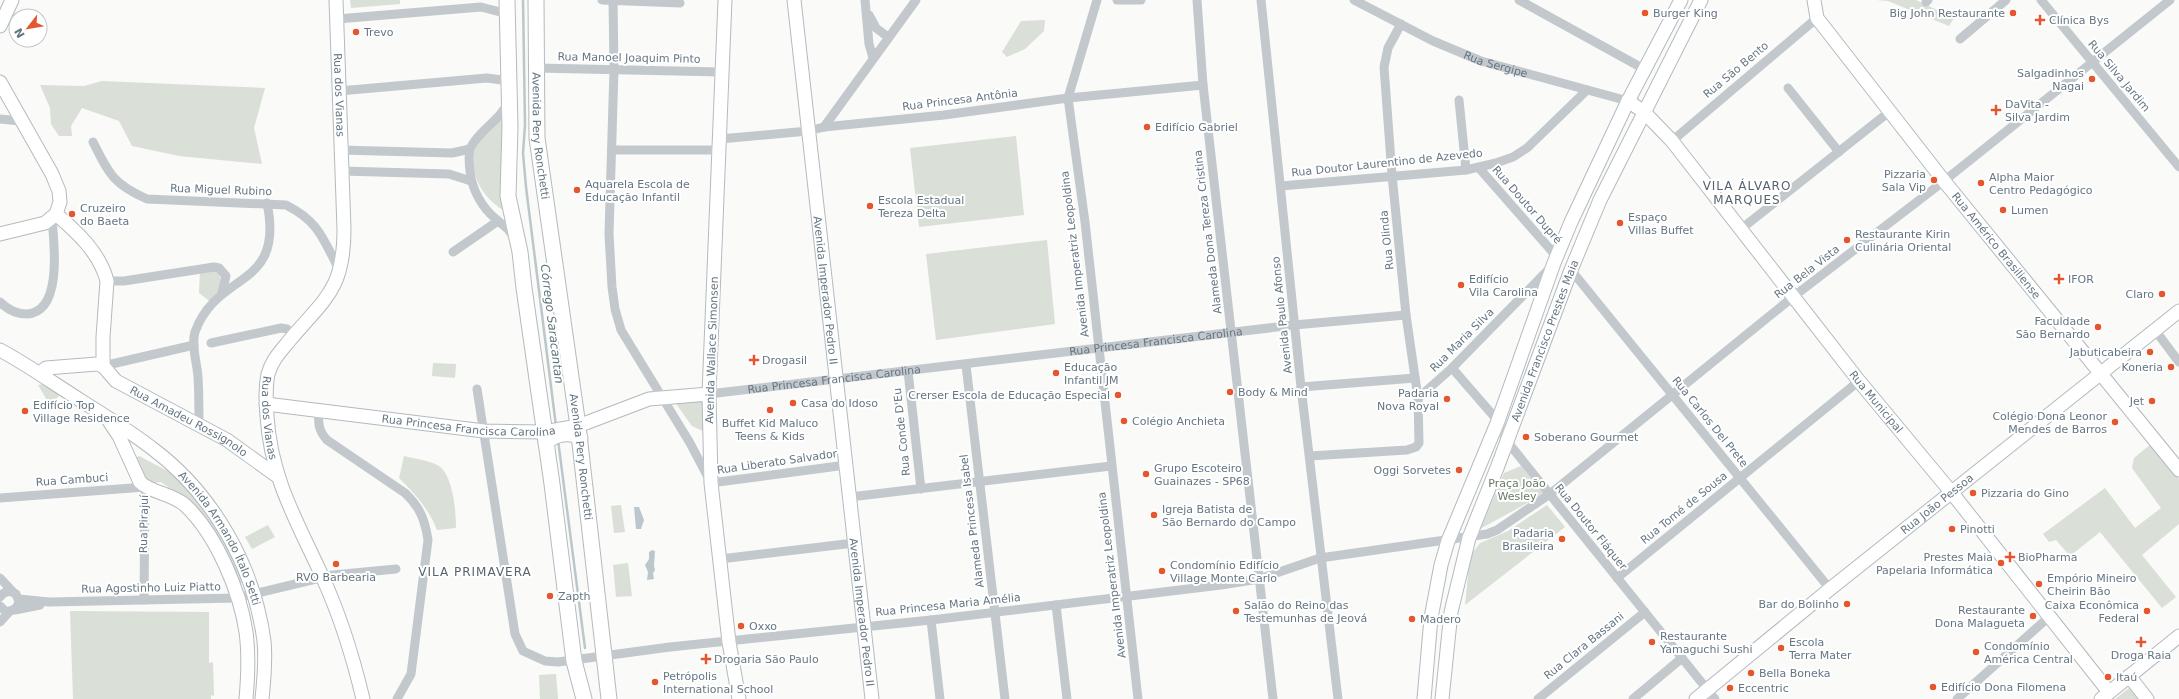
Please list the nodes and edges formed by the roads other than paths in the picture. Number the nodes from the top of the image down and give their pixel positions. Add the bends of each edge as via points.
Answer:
1 (336, 0) edge
2 (536, 0) edge
3 (602, 0) edge
4 (613, 0) edge
5 (725, 0) edge
6 (794, 0) edge
7 (916, 0) edge
8 (1098, 0) edge
9 (1117, 0) edge
10 (1141, 0) edge
11 (1197, 0) edge
12 (1261, 0) edge
13 (1354, 0) edge
14 (1519, 0) edge
15 (1681, 0) edge
16 (1701, 0) edge
17 (1814, 0) edge
18 (2006, 0) edge
19 (2041, 0) edge
20 (2170, 0) edge
21 (680, 3) dead end
22 (866, 3) edge
23 (6, 7) edge
24 (508, 7) edge
25 (1817, 18) junction
26 (337, 19) junction
27 (1401, 24) junction
28 (0, 26) edge
29 (888, 37) junction
30 (1960, 39) dead end
31 (873, 58) junction
32 (2091, 62) junction
33 (536, 68) junction
34 (614, 69) junction
35 (1644, 69) junction
36 (722, 72) junction
37 (0, 82) edge
38 (1203, 85) junction
39 (510, 86) junction
40 (1788, 88) dead end
41 (1587, 90) junction
42 (339, 91) junction
43 (1068, 98) junction
44 (1459, 100) dead end
45 (1628, 101) junction
46 (838, 107) junction
47 (1644, 112) junction
48 (1889, 112) junction
49 (0, 119) edge
50 (20, 121) junction
51 (851, 124) junction
52 (824, 126) junction
53 (808, 131) junction
54 (1672, 141) junction
55 (93, 142) dead end
56 (720, 144) junction
57 (470, 149) junction
58 (340, 150) junction
59 (612, 150) junction
60 (1839, 152) junction
61 (2179, 167) edge
62 (1479, 168) junction
63 (1466, 170) junction
64 (341, 171) junction
65 (1392, 175) junction
66 (471, 181) junction
67 (1944, 181) junction
68 (1281, 186) junction
69 (267, 203) junction
70 (54, 217) junction
71 (498, 221) junction
72 (1741, 229) junction
73 (0, 234) edge
74 (453, 252) dead end
75 (1555, 260) junction
76 (1571, 270) junction
77 (340, 272) junction
78 (107, 281) junction
79 (524, 288) junction
80 (222, 293) junction
81 (1793, 297) junction
82 (0, 302) edge
83 (2179, 311) edge
84 (1406, 315) junction
85 (1294, 325) junction
86 (2155, 330) junction
87 (1232, 333) junction
88 (294, 335) junction
89 (211, 343) dead end
90 (194, 345) junction
91 (1098, 348) junction
92 (0, 350) edge
93 (2179, 362) edge
94 (966, 365) junction
95 (103, 366) junction
96 (1452, 368) junction
97 (908, 371) junction
98 (40, 373) junction
99 (2101, 373) junction
100 (1415, 378) junction
101 (835, 380) junction
102 (1859, 381) junction
103 (57, 385) junction
104 (1301, 388) junction
105 (477, 389) dead end
106 (709, 394) junction
107 (1672, 394) junction
108 (661, 397) junction
109 (1418, 398) junction
110 (266, 404) junction
111 (319, 410) junction
112 (106, 416) junction
113 (1498, 421) junction
114 (199, 426) junction
115 (484, 432) junction
116 (575, 432) junction
117 (549, 436) junction
118 (1506, 440) junction
119 (147, 444) junction
120 (1310, 456) junction
121 (130, 462) junction
122 (846, 465) junction
123 (1111, 466) junction
124 (2179, 470) edge
125 (277, 476) junction
126 (1740, 478) junction
127 (711, 483) junction
128 (980, 483) junction
129 (145, 487) junction
130 (921, 489) junction
131 (1952, 493) junction
132 (1550, 494) junction
133 (850, 497) junction
134 (0, 498) edge
135 (1469, 538) junction
136 (1448, 541) junction
137 (854, 543) junction
138 (1320, 558) junction
139 (720, 559) junction
140 (396, 569) dead end
141 (322, 577) junction
142 (0, 578) edge
143 (1260, 578) junction
144 (1617, 578) junction
145 (1830, 589) junction
146 (0, 594) edge
147 (252, 595) junction
148 (16, 596) junction
149 (1127, 597) junction
150 (237, 598) junction
151 (144, 600) junction
152 (50, 602) junction
153 (1056, 604) junction
154 (0, 606) edge
155 (12, 611) junction
156 (995, 612) junction
157 (1645, 612) junction
158 (2050, 616) junction
159 (930, 620) junction
160 (0, 622) edge
161 (863, 627) junction
162 (2179, 636) edge
163 (729, 642) junction
164 (604, 655) junction
165 (1682, 658) junction
166 (574, 661) junction
167 (2128, 676) junction
168 (1711, 694) edge
169 (2105, 696) edge
170 (246, 699) edge
171 (262, 699) edge
172 (363, 699) edge
173 (397, 699) edge
174 (584, 699) edge
175 (609, 699) edge
176 (739, 699) edge
177 (872, 699) edge
178 (940, 699) edge
179 (1005, 699) edge
180 (1066, 699) edge
181 (1138, 699) edge
182 (1274, 699) edge
183 (1338, 699) edge
184 (1424, 699) edge
185 (1442, 699) edge
186 (1538, 699) edge
187 (1633, 699) edge
188 (1696, 699) edge
189 (1957, 699) edge
190 (2147, 699) edge

1 - 26 street, Rua dos Vianas
2 - 33 main road, Avenida Pery Ronchetti
3 - 4 street
4 - 21 street
4 - 34 street
5 - 36 street, Avenida Wallace Simonsen
6 - 53 street, Avenida Imperador Pedro II
7 - 29 street
8 - 43 street, Avenida Imperatriz Leopoldina
9 - 10 street
11 - 38 street, Alameda Dona Tereza Cristina
12 - 68 street, Avenida Paulo Afonso
13 - 27 street, Rua Sergipe
14 - 35 street
15 - 35 street, Avenida Francisco Prestes Maia
16 - 47 street, Avenida Francisco Prestes Maia
17 - 25 street
18 - 30 street
19 - 32 street, Rua Silva Jardim
20 - 32 street, Rua Bela Vista
22 - 29 street via 874,26
22 - 31 street via 869,44
23 - 28 street
24 - 26 street
24 - 39 main road
25 - 48 street, Rua Américo Brasiliense
25 - 54 street, Rua São Bento
26 - 42 street, Rua dos Vianas
27 - 41 street, Rua Sergipe via 1480,62
27 - 65 street, Rua Olinda via 1384,61
29 - 31 street
31 - 46 street
32 - 61 street, Rua Silva Jardim
32 - 67 street, Rua Bela Vista
33 - 34 street, Rua Manoel Joaquim Pinto
33 - 116 main road, Avenida Pery Ronchetti via 537,138
34 - 36 street, Rua Manoel Joaquim Pinto
34 - 59 street
35 - 45 street, Avenida Francisco Prestes Maia
36 - 56 street, Avenida Wallace Simonsen
37 - 50 street
38 - 43 street, Rua Princesa Antônia
38 - 87 street, Alameda Dona Tereza Cristina
39 - 42 street via 487,78
39 - 57 street via 503,112 481,132
39 - 79 main road via 508,196 520,252
40 - 60 street
41 - 45 street, Rua Sergipe
41 - 62 street, Rua Doutor Laurentino de Azevedo via 1527,148 1513,157
42 - 58 street, Rua dos Vianas
43 - 51 street, Rua Princesa Antônia via 944,115
43 - 91 street, Avenida Imperatriz Leopoldina via 1085,222
44 - 63 street
45 - 47 street, Rua Sergipe
45 - 75 street, Avenida Francisco Prestes Maia
46 - 51 street via 843,119
46 - 52 street
47 - 54 street, Rua Municipal
47 - 76 street, Avenida Francisco Prestes Maia via 1600,200
48 - 60 street
48 - 67 street, Rua Américo Brasiliense
49 - 50 street
50 - 70 street via 52,174 59,191 60,202
51 - 52 street, Rua Princesa Antônia
52 - 53 street, Rua Princesa Antônia
53 - 56 street, Rua Princesa Antônia
53 - 101 street, Avenida Imperador Pedro II
54 - 72 street, Rua Municipal
55 - 69 street, Rua Miguel Rubino via 105,167 116,182 129,191 147,198
56 - 59 street, Rua Princesa Antônia
56 - 106 street, Avenida Wallace Simonsen
57 - 58 street via 452,153
57 - 66 street
58 - 64 street, Rua dos Vianas
59 - 108 street via 609,234 615,309 621,330
60 - 72 street
62 - 63 street, Rua Doutor Laurentino de Azevedo
62 - 75 street, Rua Doutor Dupré
63 - 65 street, Rua Doutor Laurentino de Azevedo
64 - 66 street via 449,174
64 - 77 street, Rua dos Vianas via 344,252
65 - 68 street, Rua Doutor Laurentino de Azevedo
65 - 84 street, Rua Olinda
66 - 71 street via 479,200
67 - 81 street, Rua Bela Vista
67 - 99 street, Rua Américo Brasiliense
68 - 85 street, Avenida Paulo Afonso
69 - 77 street, Rua Miguel Rubino via 286,205 303,214 315,225
69 - 80 street via 270,238 264,258 253,273
70 - 73 street via 37,226
70 - 78 street via 74,230 89,247
70 - 82 street via 54,276 46,304 34,314 22,314 7,309
71 - 74 street
71 - 79 street via 513,237
72 - 81 street, Rua Municipal
75 - 96 street, Rua Maria Silva
75 - 113 street, Avenida Francisco Prestes Maia
76 - 107 street, Rua Carlos Del Prete
76 - 118 street, Avenida Francisco Prestes Maia
77 - 88 street, Rua dos Vianas via 332,291
78 - 80 street via 124,281 214,266 226,276
78 - 95 street via 102,337
79 - 117 main road
80 - 90 street via 196,329
81 - 102 street, Rua Municipal
81 - 107 street, Rua Bela Vista
83 - 86 street, Rua João Pessoa
84 - 85 street, Rua Princesa Francisca Carolina
84 - 100 street, Rua Olinda
85 - 87 street, Rua Princesa Francisca Carolina
85 - 104 street, Avenida Paulo Afonso
86 - 93 street
86 - 99 street, Rua João Pessoa
87 - 91 street, Rua Princesa Francisca Carolina
87 - 143 street, Alameda Dona Tereza Cristina
88 - 89 street via 288,329 281,328
88 - 110 street, Rua dos Vianas via 273,360 266,388
90 - 95 street
90 - 114 street via 198,377
91 - 94 street, Rua Princesa Francisca Carolina
91 - 123 street, Avenida Imperatriz Leopoldina
92 - 98 street, Rua Pirajuí
94 - 97 street, Rua Princesa Francisca Carolina
94 - 128 street, Alameda Princesa Isabel
95 - 98 street via 97,364 49,368
95 - 103 street via 96,371 54,374 53,378
95 - 114 street, Rua Amadeu Rossignolo via 116,381
96 - 109 street, Rua Maria Silva
96 - 113 street, Rua Doutor Fláquer
97 - 101 street, Rua Princesa Francisca Carolina
97 - 130 street, Rua Conde D'Eu
98 - 103 street, Rua Pirajuí
99 - 124 street, Rua Américo Brasiliense
99 - 131 street, Rua João Pessoa
100 - 104 street
100 - 109 street, Rua Olinda
101 - 106 street, Rua Princesa Francisca Carolina
101 - 122 street, Avenida Imperador Pedro II
102 - 126 street, Rua Tomé de Sousa
102 - 131 street, Rua Municipal
103 - 112 street, Rua Pirajuí
104 - 120 street, Avenida Paulo Afonso
105 - 115 street, Rua Princesa Maria Amélia
106 - 108 street, Rua Princesa Francisca Carolina
106 - 127 street, Avenida Wallace Simonsen
107 - 126 street, Rua Carlos Del Prete
107 - 132 street, Rua Bela Vista
108 - 116 street, Rua Princesa Francisca Carolina via 649,399
108 - 127 street
109 - 120 street, Rua Olinda via 1419,443 1416,447 1408,450
110 - 111 street, Rua Princesa Francisca Carolina
110 - 125 street, Rua dos Vianas via 268,433
111 - 115 street, Rua Princesa Francisca Carolina
111 - 173 street via 318,425 327,440 406,493 416,503 426,526 428,540 411,674
112 - 119 street, Avenida Armando Ítalo Setti
112 - 121 street, Rua Pirajuí via 119,436
113 - 118 street, Rua Doutor Fláquer
113 - 136 street, Avenida Francisco Prestes Maia
114 - 125 street, Rua Amadeu Rossignolo via 246,453
115 - 117 street, Rua Princesa Francisca Carolina
115 - 166 street, Rua Princesa Maria Amélia via 515,634 523,650 545,661
116 - 117 main road
116 - 164 main road, Avenida Pery Ronchetti
117 - 166 main road
118 - 132 street, Rua Doutor Fláquer
118 - 135 street, Avenida Francisco Prestes Maia
119 - 121 street via 136,450
119 - 147 street, Avenida Armando Ítalo Setti via 205,500 227,532 242,564
120 - 138 street, Avenida Paulo Afonso
121 - 129 street, Rua Pirajuí via 136,477
122 - 127 street, Rua Liberato Salvador
122 - 133 street, Avenida Imperador Pedro II
123 - 128 street
123 - 149 street, Avenida Imperatriz Leopoldina
125 - 141 street, Rua dos Vianas via 295,523
126 - 144 street, Rua Tomé de Sousa
126 - 145 street, Rua Carlos Del Prete
127 - 139 street, Avenida Wallace Simonsen
128 - 130 street
128 - 156 street, Alameda Princesa Isabel
129 - 134 street, Rua Cambuci
129 - 150 street, Avenida Armando Ítalo Setti via 176,498 196,515 219,554
129 - 151 street, Rua Pirajuí
130 - 133 street
131 - 145 street, Rua João Pessoa
131 - 158 street, Rua Municipal
132 - 135 street, Rua Bela Vista via 1497,530
132 - 144 street, Rua Doutor Fláquer
133 - 137 street, Avenida Imperador Pedro II
135 - 136 street, Rua Bela Vista
135 - 185 street, Avenida Francisco Prestes Maia via 1451,612
136 - 138 street, Rua Bela Vista
136 - 184 street, Avenida Francisco Prestes Maia via 1431,618
137 - 139 street
137 - 161 street, Avenida Imperador Pedro II
138 - 143 street, Rua Princesa Maria Amélia
138 - 183 street, Avenida Paulo Afonso
139 - 163 street, Avenida Wallace Simonsen
140 - 141 street, Rua Agostinho Luiz Piatto
141 - 147 street, Rua Agostinho Luiz Piatto
141 - 172 street, Rua dos Vianas via 339,616
142 - 148 street
143 - 149 street, Rua Princesa Maria Amélia
143 - 182 street, Alameda Dona Tereza Cristina
144 - 157 street, Rua Doutor Fláquer
145 - 168 street, Rua João Pessoa
146 - 148 street, Rua Agostinho Luiz Piatto via 8,591
147 - 150 street, Rua Agostinho Luiz Piatto
147 - 171 street, Avenida Armando Ítalo Setti via 264,641
148 - 152 street, Rua Agostinho Luiz Piatto
148 - 155 street via 18,605
149 - 153 street, Rua Princesa Maria Amélia
149 - 181 street, Avenida Imperatriz Leopoldina
150 - 151 street, Rua Agostinho Luiz Piatto
150 - 170 street, Avenida Armando Ítalo Setti via 246,633
151 - 152 street, Rua Agostinho Luiz Piatto
152 - 155 street, Rua Agostinho Luiz Piatto
153 - 156 street, Rua Princesa Maria Amélia
153 - 180 street
154 - 155 street
155 - 160 street
156 - 159 street, Rua Princesa Maria Amélia
156 - 179 street, Alameda Princesa Isabel
157 - 165 street, Rua Doutor Fláquer
157 - 186 street, Rua Clara Bassani
158 - 169 street, Rua Municipal
158 - 189 street
159 - 161 street, Rua Princesa Maria Amélia
159 - 178 street
161 - 163 street, Rua Princesa Maria Amélia
161 - 177 street, Avenida Imperador Pedro II
162 - 167 street
163 - 164 street, Rua Princesa Maria Amélia
163 - 176 street, Avenida Wallace Simonsen
164 - 166 street, Rua Princesa Maria Amélia
164 - 175 main road, Avenida Pery Ronchetti
165 - 168 street, Rua Doutor Fláquer
165 - 187 street
166 - 174 main road
167 - 169 street
167 - 190 street
168 - 188 street, Rua João Pessoa

